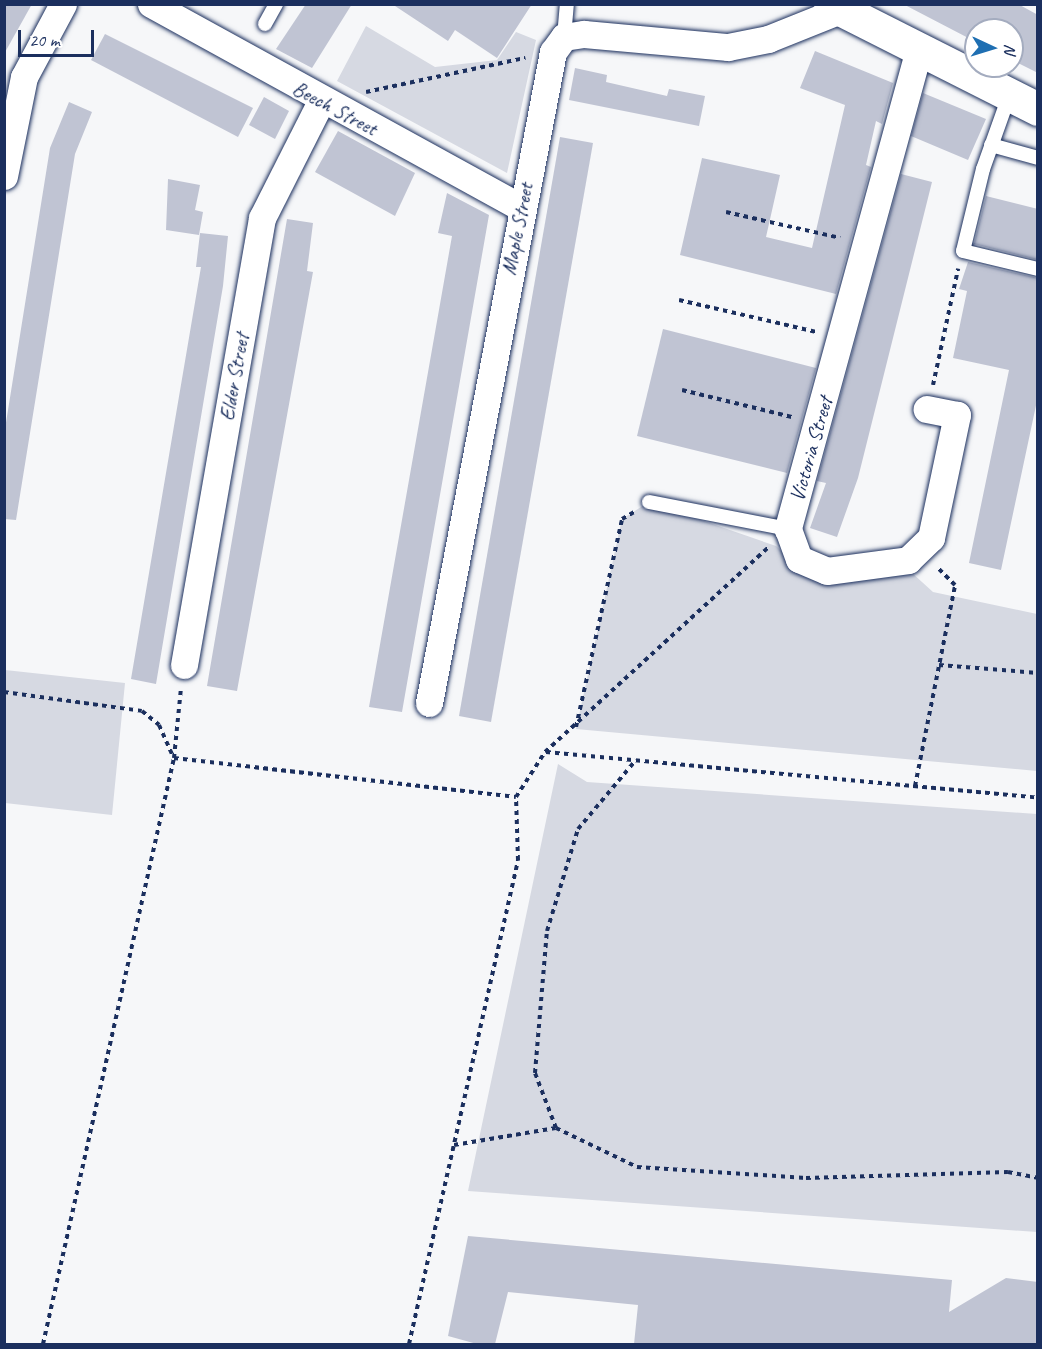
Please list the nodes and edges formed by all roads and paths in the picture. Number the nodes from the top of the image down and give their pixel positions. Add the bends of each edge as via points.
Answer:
1 (151, 4) edge
2 (276, 4) edge
3 (567, 4) edge
4 (62, 5) edge
5 (835, 7) edge
6 (265, 24) dead end
7 (558, 45) junction
8 (919, 49) junction
9 (321, 101) junction
10 (1023, 102) edge
11 (991, 145) junction
12 (1038, 158) edge
13 (4, 176) edge
14 (521, 207) junction
15 (726, 212) dead end
16 (865, 243) junction
17 (963, 251) junction
18 (1038, 269) edge
19 (679, 300) dead end
20 (841, 338) junction
21 (682, 390) dead end
22 (927, 409) joint
23 (819, 423) junction
24 (650, 502) joint
25 (788, 529) junction
26 (908, 560) junction
27 (184, 665) joint
28 (939, 665) junction
29 (1038, 673) edge
30 (4, 692) edge
31 (429, 704) dead end
32 (576, 729) junction
33 (545, 752) junction
34 (174, 758) junction
35 (636, 760) junction
36 (915, 786) junction
37 (516, 797) junction
38 (1038, 798) edge
39 (556, 1128) junction
40 (454, 1145) junction
41 (1038, 1178) edge
42 (43, 1344) edge
43 (408, 1344) edge

1 - 9 street, Beech Street
2 - 6 lane
3 - 7 lane
4 - 13 street via 24,77
5 - 7 street via 768,39 728,47 585,34
5 - 8 main road
7 - 9 path
7 - 14 street, Maple Street
8 - 10 main road
8 - 16 street, Victoria Street
9 - 14 street, Beech Street
9 - 27 street, Elder Street via 262,218
10 - 11 lane
11 - 12 lane
11 - 17 lane
14 - 31 street, Maple Street
15 - 16 path
16 - 20 street, Victoria Street
17 - 18 lane
17 - 22 path
19 - 20 path
20 - 23 street, Victoria Street
21 - 23 path
22 - 26 street via 957,415 931,538
23 - 25 street, Victoria Street
24 - 25 lane
24 - 32 path via 622,519
25 - 26 street, Victoria Street via 799,559 827,571
25 - 32 path
26 - 28 path via 936,565 955,585
27 - 34 path
28 - 29 path
28 - 36 path
30 - 34 path via 142,711 159,725
32 - 33 path
33 - 35 path
33 - 37 path
34 - 37 path
34 - 42 path
35 - 36 path
35 - 39 path via 578,829 547,932 535,1073
36 - 38 path
37 - 40 path via 518,860
39 - 40 path
39 - 41 path via 637,1167 806,1178 1008,1172
40 - 43 path

